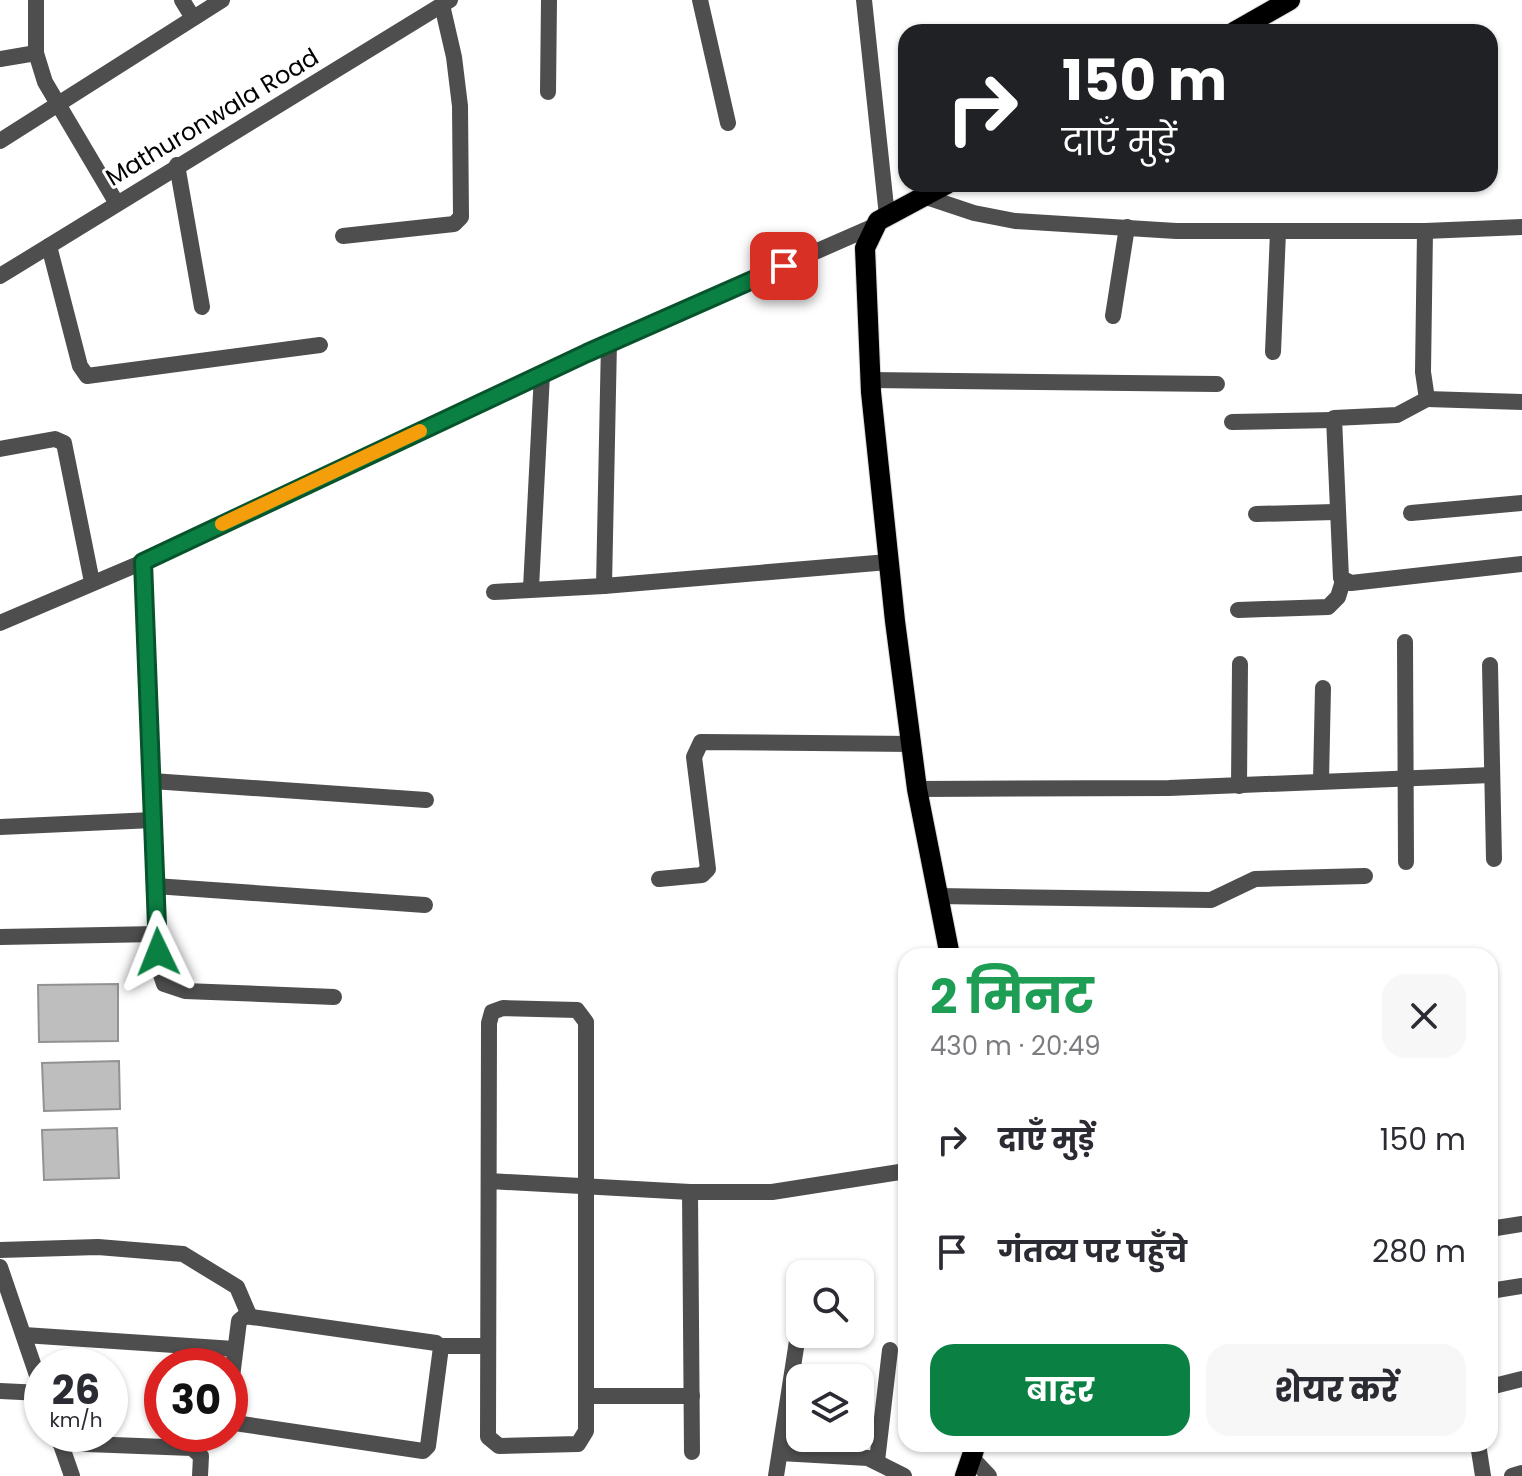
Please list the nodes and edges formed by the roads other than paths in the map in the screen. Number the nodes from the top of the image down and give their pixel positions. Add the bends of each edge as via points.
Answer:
1 (36, 0) edge
2 (182, 0) edge
3 (222, 0) edge
4 (549, 0) edge
5 (700, 0) edge
6 (864, 0) edge
7 (1290, 0) edge
8 (446, 2) edge
9 (193, 18) junction
10 (1248, 24) edge
11 (36, 53) junction
12 (0, 59) edge
13 (548, 92) dead end
14 (58, 105) junction
15 (728, 123) dead end
16 (0, 141) edge
17 (177, 165) junction
18 (931, 192) edge
19 (923, 196) junction
20 (116, 202) junction
21 (879, 222) junction
22 (1127, 227) junction
23 (1522, 227) edge
24 (1425, 231) junction
25 (1278, 232) junction
26 (343, 236) dead end
27 (49, 246) junction
28 (0, 276) edge
29 (202, 307) dead end
30 (1113, 316) dead end
31 (609, 342) junction
32 (320, 345) dead end
33 (1273, 352) dead end
34 (542, 374) junction
35 (870, 380) junction
36 (1217, 384) dead end
37 (1427, 399) junction
38 (1522, 402) edge
39 (1333, 420) junction
40 (1232, 422) dead end
41 (0, 449) edge
42 (1522, 503) edge
43 (1335, 512) junction
44 (1411, 513) dead end
45 (1256, 514) dead end
46 (143, 562) junction
47 (888, 562) junction
48 (1522, 564) edge
49 (1343, 581) junction
50 (92, 582) junction
51 (604, 586) junction
52 (531, 588) junction
53 (494, 592) dead end
54 (1238, 610) dead end
55 (0, 623) edge
56 (1405, 642) dead end
57 (1240, 664) dead end
58 (1490, 665) dead end
59 (1323, 688) dead end
60 (913, 744) junction
61 (1491, 775) junction
62 (152, 781) junction
63 (1321, 781) junction
64 (1405, 781) junction
65 (1239, 786) junction
66 (917, 789) junction
67 (426, 800) dead end
68 (153, 820) junction
69 (0, 827) edge
70 (1494, 859) dead end
71 (1406, 862) dead end
72 (1365, 876) dead end
73 (659, 879) dead end
74 (155, 886) junction
75 (937, 896) junction
76 (425, 905) dead end
77 (157, 934) junction
78 (0, 937) edge
79 (948, 948) edge
80 (334, 997) dead end
81 (898, 1172) edge
82 (489, 1181) junction
83 (587, 1186) junction
84 (690, 1192) junction
85 (1522, 1224) edge
86 (1498, 1228) edge
87 (0, 1250) edge
88 (0, 1267) edge
89 (1522, 1286) edge
90 (1498, 1290) edge
91 (4, 1292) edge
92 (249, 1315) junction
93 (24, 1335) junction
94 (441, 1346) junction
95 (487, 1346) junction
96 (28, 1348) edge
97 (219, 1348) edge
98 (234, 1348) edge
99 (796, 1348) edge
100 (890, 1350) dead end
101 (1522, 1379) edge
102 (1498, 1385) edge
103 (0, 1391) edge
104 (24, 1392) edge
105 (587, 1396) junction
106 (692, 1396) junction
107 (248, 1425) edge
108 (128, 1443) edge
109 (64, 1452) edge
110 (692, 1452) dead end
111 (1479, 1452) edge
112 (780, 1453) junction
113 (971, 1460) edge
114 (877, 1461) junction
115 (1522, 1473) edge
116 (72, 1476) edge
117 (200, 1476) edge
118 (776, 1476) edge
119 (904, 1476) edge
120 (989, 1476) edge
121 (1483, 1476) edge
122 (1512, 1476) edge

1 - 11 street
2 - 9 street
3 - 9 street
4 - 13 street
5 - 15 street
6 - 21 street
7 - 10 main road
8 - 17 street, Mathuronwala Road
8 - 26 street via 459,92 461,217 454,224
9 - 14 street
11 - 12 street
11 - 14 street
14 - 16 street
14 - 20 street
17 - 20 street, Mathuronwala Road
17 - 29 street
18 - 19 main road
19 - 21 main road
19 - 22 street via 1015,221
20 - 27 street, Mathuronwala Road
21 - 31 street
21 - 35 main road via 865,248
22 - 25 street
22 - 30 street
23 - 24 street
24 - 25 street
24 - 37 street
25 - 33 street
27 - 28 street, Mathuronwala Road
27 - 32 street via 87,376
31 - 34 street
31 - 51 street
34 - 46 street
34 - 52 street
35 - 36 street
35 - 47 main road
37 - 38 street
37 - 39 street via 1403,414
39 - 40 street
39 - 43 street
41 - 50 street via 55,439 64,443
42 - 44 street
43 - 45 street
43 - 49 street
46 - 50 street
46 - 62 street
47 - 51 street
47 - 60 main road
48 - 49 street
49 - 54 street via 1328,607
50 - 55 street
51 - 52 street
52 - 53 street
56 - 64 street
57 - 65 street
58 - 61 street
59 - 63 street
60 - 66 main road
60 - 73 street via 701,742 694,757 708,869 692,877
61 - 64 street
61 - 70 street
62 - 67 street
62 - 68 street
63 - 64 street
63 - 65 street
64 - 71 street
65 - 66 street
66 - 75 main road
68 - 69 street
68 - 74 street
72 - 75 street via 1255,879 1211,900
74 - 76 street
74 - 77 street
75 - 79 main road
77 - 78 street
77 - 80 street via 161,978 174,988
81 - 84 street via 772,1192
82 - 83 street
82 - 83 street via 491,1015 503,1008 577,1010 586,1022
82 - 95 street
83 - 84 street
83 - 105 street
84 - 106 street
85 - 86 street
87 - 92 street via 98,1247 183,1254 237,1287
88 - 91 street
89 - 90 street
91 - 93 street
92 - 94 street
92 - 98 street via 240,1319
93 - 96 street
93 - 97 street
94 - 95 street
94 - 107 street via 428,1446 423,1451
95 - 105 street via 487,1431 494,1445 578,1444 586,1431
99 - 112 street
100 - 114 street
101 - 102 street
103 - 104 street
105 - 106 street
106 - 110 street
108 - 117 street via 192,1448 201,1456
109 - 116 street
111 - 121 street
112 - 114 street
112 - 118 street
113 - 120 street
114 - 119 street
115 - 122 street

